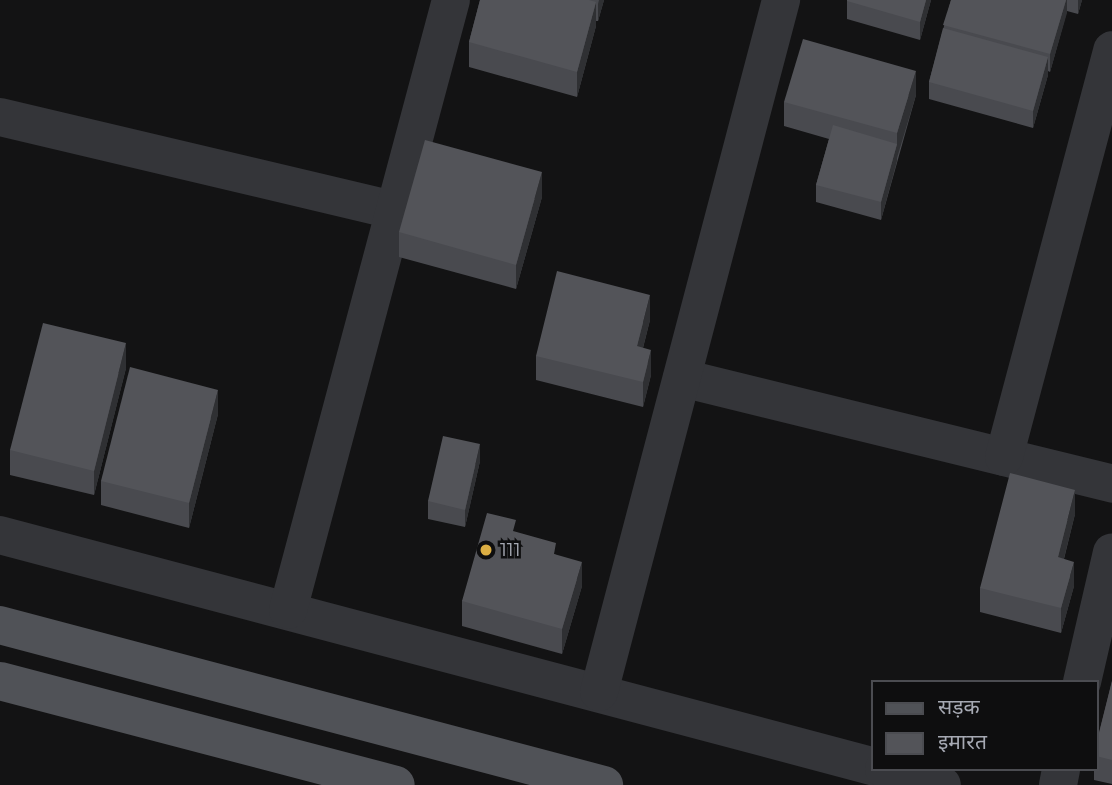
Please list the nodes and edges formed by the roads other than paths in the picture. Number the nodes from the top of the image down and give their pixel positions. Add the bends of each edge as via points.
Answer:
1 (451, 0) edge
2 (781, 0) edge
3 (1112, 52) edge
4 (0, 117) edge
5 (394, 210) junction
6 (682, 379) junction
7 (1004, 457) junction
8 (1112, 484) edge
9 (0, 535) edge
10 (1112, 552) edge
11 (288, 610) junction
12 (0, 625) edge
13 (1082, 680) edge
14 (0, 681) edge
15 (599, 692) junction
16 (870, 765) edge
17 (891, 771) edge
18 (396, 785) edge
19 (604, 785) edge
20 (942, 785) edge

1 - 5 street
2 - 6 street
3 - 7 street
4 - 5 street
5 - 11 street
6 - 7 street
6 - 15 street
7 - 8 street
9 - 11 street
10 - 13 street
11 - 15 street
12 - 19 main road
14 - 18 main road
15 - 16 street
17 - 20 street

